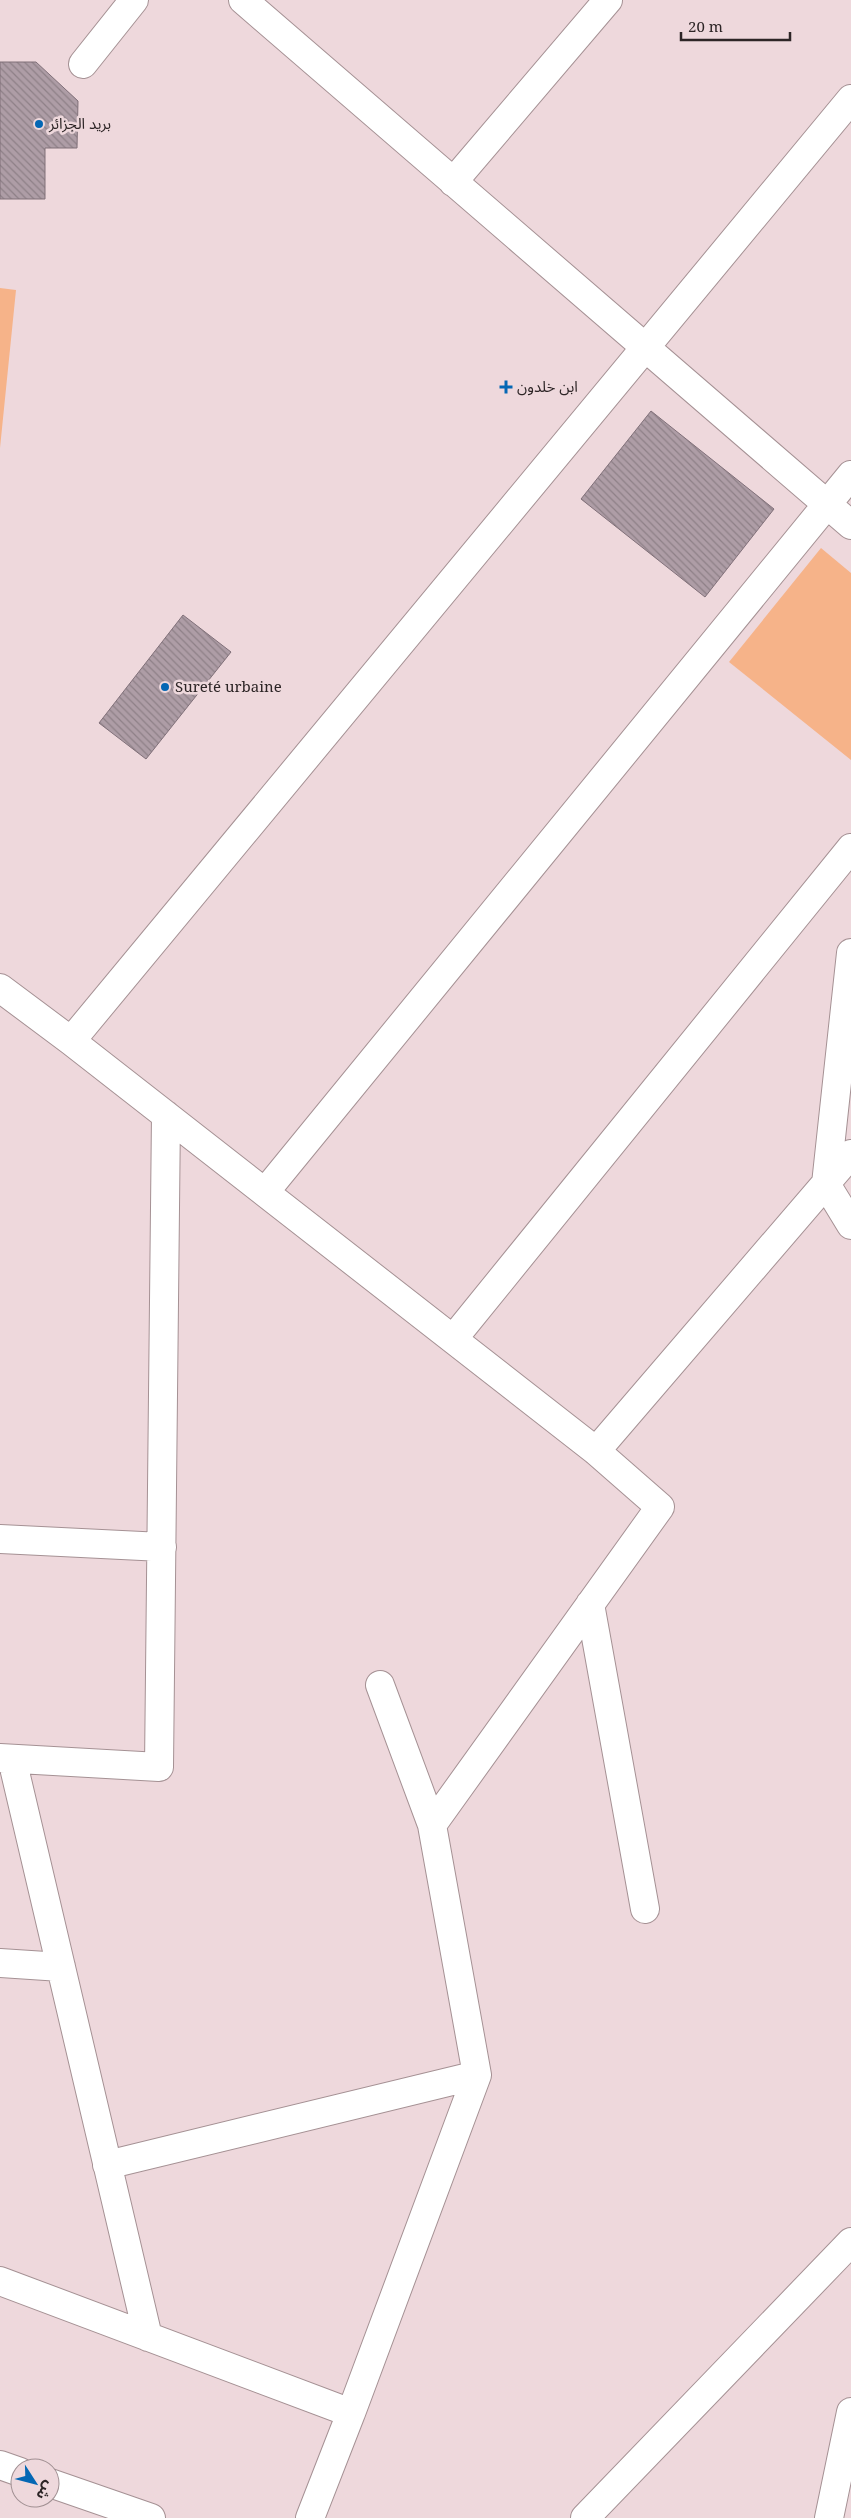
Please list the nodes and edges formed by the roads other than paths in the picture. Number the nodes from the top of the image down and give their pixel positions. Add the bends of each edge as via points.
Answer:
1 (134, 0) edge
2 (243, 0) edge
3 (608, 0) edge
4 (83, 64) dead end
5 (851, 98) edge
6 (453, 182) junction
7 (645, 347) junction
8 (851, 475) edge
9 (827, 504) junction
10 (851, 525) edge
11 (851, 848) edge
12 (851, 953) edge
13 (0, 988) edge
14 (71, 1041) junction
15 (166, 1115) junction
16 (851, 1154) edge
17 (826, 1184) junction
18 (265, 1192) junction
19 (851, 1225) edge
20 (453, 1339) junction
21 (596, 1451) junction
22 (0, 1539) edge
23 (162, 1548) junction
24 (590, 1604) junction
25 (380, 1685) dead end
26 (6, 1759) edge
27 (432, 1825) junction
28 (645, 1910) dead end
29 (0, 1963) edge
30 (61, 1967) junction
31 (477, 2075) junction
32 (107, 2165) junction
33 (851, 2242) edge
34 (0, 2282) edge
35 (148, 2337) junction
36 (851, 2412) edge
37 (351, 2413) junction
38 (60, 2486) edge
39 (152, 2518) edge
40 (310, 2518) edge
41 (584, 2518) edge
42 (829, 2518) edge

1 - 4 street
2 - 6 street
3 - 6 street
5 - 7 street
6 - 7 street
7 - 9 street
7 - 14 street
8 - 9 street
9 - 10 street
9 - 18 street
11 - 20 street
12 - 17 street
13 - 14 street
14 - 15 street
15 - 18 street
15 - 23 street
16 - 17 street
17 - 19 street
17 - 21 street
18 - 20 street
20 - 21 street
21 - 24 street via 660,1507
22 - 23 street
23 - 26 street via 159,1767
24 - 27 street
24 - 28 street
25 - 27 street
26 - 30 street
27 - 31 street
29 - 30 street
30 - 32 street
31 - 32 street
31 - 37 street
32 - 35 street
33 - 41 street
34 - 35 street
35 - 37 street
36 - 42 street
37 - 40 street
38 - 39 street

